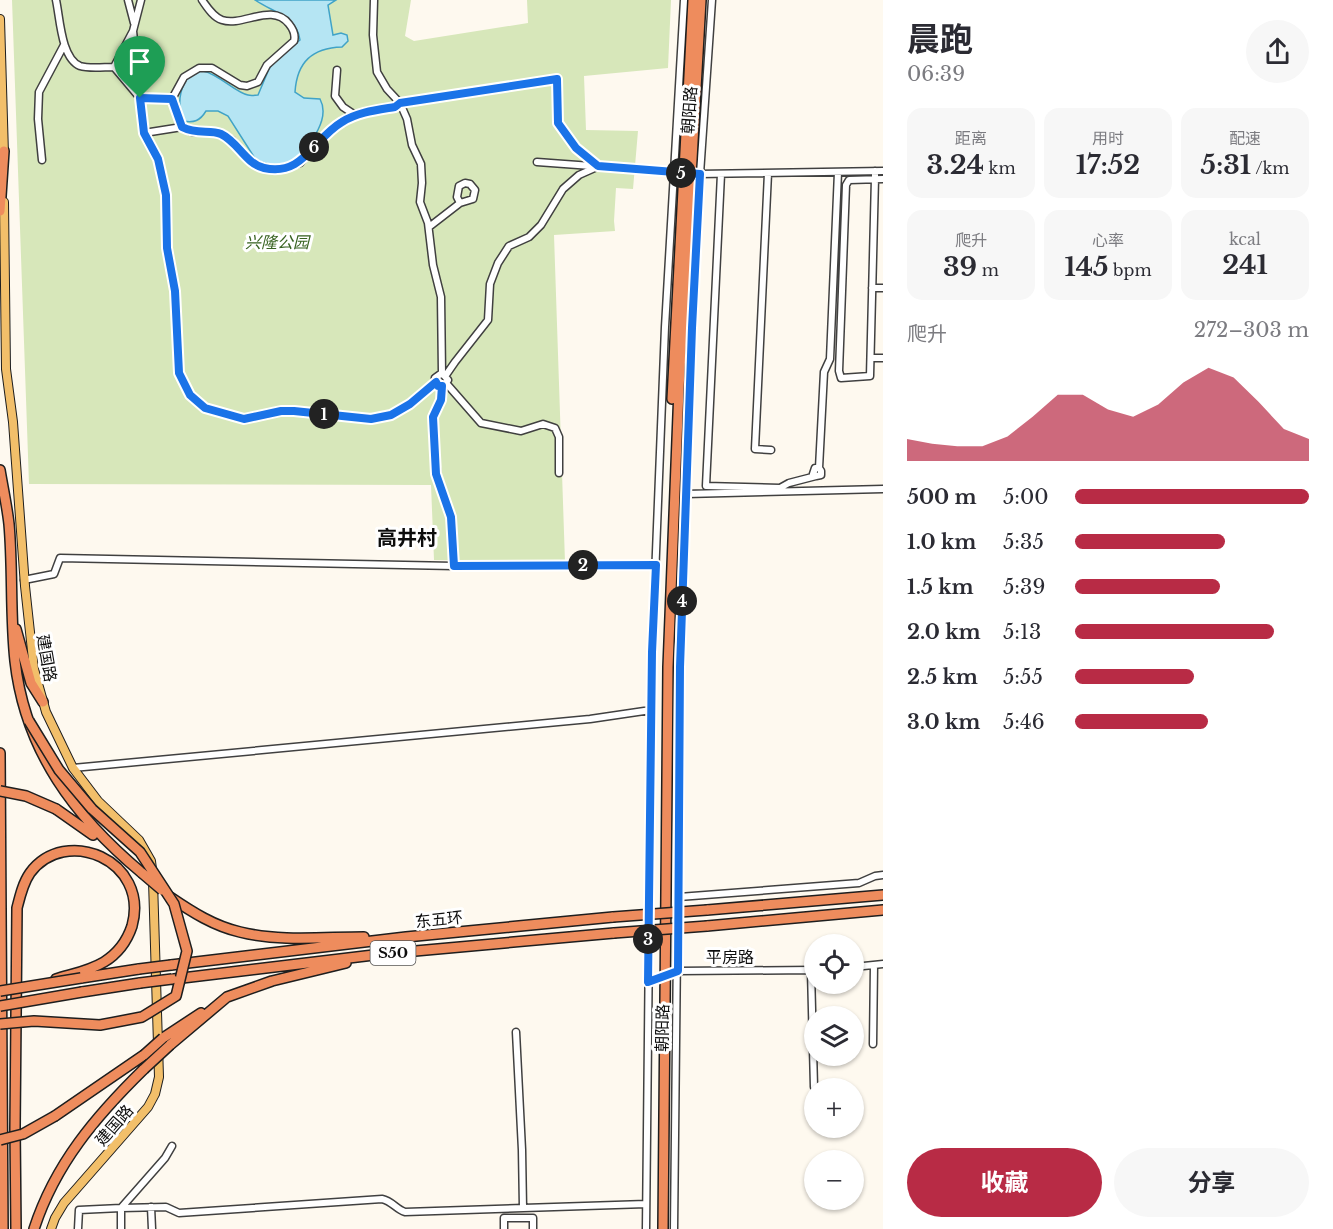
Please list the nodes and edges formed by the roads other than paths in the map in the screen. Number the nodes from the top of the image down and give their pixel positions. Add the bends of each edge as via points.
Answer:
1 (56, 0) edge
2 (128, 0) edge
3 (141, 0) edge
4 (202, 0) edge
5 (374, 0) edge
6 (684, 0) edge
7 (693, 0) edge
8 (701, 0) edge
9 (712, 0) edge
10 (0, 19) edge
11 (134, 28) junction
12 (64, 45) junction
13 (114, 67) junction
14 (337, 70) dead end
15 (140, 98) junction
16 (172, 99) junction
17 (400, 103) junction
18 (356, 115) junction
19 (182, 127) junction
20 (144, 133) junction
21 (4, 151) junction
22 (42, 160) dead end
23 (537, 162) dead end
24 (598, 166) junction
25 (883, 171) edge
26 (673, 172) junction
27 (838, 172) junction
28 (691, 173) junction
29 (768, 173) junction
30 (721, 174) junction
31 (875, 175) junction
32 (883, 179) edge
33 (460, 203) dead end
34 (0, 211) edge
35 (429, 227) junction
36 (872, 288) junction
37 (883, 288) edge
38 (883, 357) edge
39 (871, 358) junction
40 (444, 374) junction
41 (442, 384) junction
42 (771, 450) dead end
43 (0, 470) edge
44 (560, 473) dead end
45 (883, 489) edge
46 (686, 494) junction
47 (656, 565) junction
48 (454, 566) junction
49 (24, 580) junction
50 (11, 606) junction
51 (43, 702) junction
52 (651, 710) junction
53 (29, 721) junction
54 (0, 753) edge
55 (73, 768) junction
56 (0, 790) edge
57 (117, 852) junction
58 (883, 875) edge
59 (883, 895) edge
60 (679, 897) junction
61 (883, 910) edge
62 (406, 937) junction
63 (382, 954) junction
64 (883, 964) edge
65 (874, 965) junction
66 (864, 966) edge
67 (678, 971) junction
68 (804, 971) edge
69 (81, 975) junction
70 (662, 978) junction
71 (648, 982) junction
72 (0, 991) edge
73 (813, 994) edge
74 (227, 997) junction
75 (0, 1006) edge
76 (0, 1024) edge
77 (516, 1032) dead end
78 (873, 1044) dead end
79 (814, 1078) edge
80 (0, 1140) edge
81 (172, 1146) dead end
82 (646, 1203) junction
83 (151, 1207) junction
84 (121, 1208) junction
85 (522, 1208) junction
86 (3, 1229) edge
87 (16, 1229) edge
88 (34, 1229) edge
89 (51, 1229) edge
90 (78, 1229) edge
91 (121, 1229) edge
92 (152, 1229) edge
93 (504, 1229) edge
94 (533, 1229) edge
95 (646, 1229) edge
96 (656, 1229) edge
97 (663, 1229) edge
98 (674, 1229) edge

1 - 12 street
2 - 11 street
3 - 11 street
4 - 16 street via 222,20 278,15 293,29 294,41 267,65 258,82 240,85 212,68 199,68 184,77
5 - 17 street via 377,72
6 - 26 street, 朝阳路
7 - 28 highway, 朝阳路
8 - 28 highway, 朝阳路
9 - 28 street, 朝阳路
10 - 21 main road, 建国路
11 - 13 street
11 - 15 street
12 - 13 street via 70,58 81,66
12 - 22 street via 39,92
13 - 15 street
14 - 18 street via 335,96
15 - 16 street
15 - 20 street
16 - 19 street
17 - 18 street
17 - 24 street via 557,79 558,123 576,148
17 - 35 street via 420,164 420,202
18 - 19 street via 322,136 300,163 282,169 262,168 219,133 192,132
19 - 20 street
20 - 41 street via 158,159 166,195 179,373 190,395 205,408 244,419 281,411 371,419 391,415
21 - 34 highway
21 - 49 main road, 建国路 via 6,369
23 - 24 street
24 - 26 street
24 - 40 street via 563,189 529,237 509,246 490,284 488,320
25 - 31 street
26 - 28 street
26 - 47 street, 朝阳路
27 - 29 street
27 - 30 street via 830,359 824,372 819,468 822,471 821,475 780,488 706,486
27 - 31 street
28 - 30 street
28 - 46 street, 朝阳路
28 - 70 highway, 朝阳路 via 676,312 662,667
29 - 30 street
29 - 42 street via 755,449
31 - 32 street
31 - 36 street
31 - 39 street via 849,180 846,185 838,371 841,378 870,376
33 - 35 street
35 - 40 street via 441,297
36 - 37 street
36 - 39 street
38 - 39 street
40 - 41 street
40 - 41 street via 435,378
41 - 44 street via 481,423 521,431 543,424 555,428 560,436
41 - 48 street via 441,400 433,417 436,474 451,517
43 - 50 highway via 9,524
45 - 46 street
46 - 60 street, 朝阳路
47 - 48 street
47 - 52 street, 朝阳路
48 - 49 street via 60,558 54,574
49 - 51 main road, 建国路 via 30,646
50 - 51 highway via 31,683
50 - 53 highway via 15,664
51 - 55 main road, 建国路
52 - 55 street
52 - 71 street, 朝阳路
53 - 57 highway via 59,785 87,822
53 - 76 highway, bridge via 59,771 140,852 174,904 187,951 176,996 142,1017 100,1025
54 - 86 highway
55 - 89 main road, 建国路 via 98,801 139,840 151,861 159,1077 148,1107 64,1203
56 - 57 highway, bridge via 56,809
57 - 62 highway, bridge via 200,917 238,932 261,937
58 - 60 street via 859,883
59 - 62 highway, 东五环 / S50, bridge
60 - 67 street, 朝阳路
61 - 63 highway, 东五环 / S50, bridge
62 - 69 highway, 东五环 / S50, bridge
63 - 74 highway via 272,981
63 - 75 highway, 东五环 / S50, bridge via 140,983
64 - 65 street
65 - 66 street
65 - 78 street
67 - 68 street, 平房路
67 - 70 street, 平房路
67 - 98 street, 朝阳路
69 - 72 highway, 东五环 / S50, bridge
69 - 87 highway via 105,961 125,942 135,903 132,889 116,866 94,854 69,852 42,861 30,873 17,908
70 - 71 street, 平房路
70 - 96 highway, 朝阳路
70 - 97 highway, 朝阳路
71 - 82 street, 朝阳路
73 - 79 street
74 - 80 highway, bridge via 55,1116 23,1134
74 - 88 highway, bridge via 170,1045 102,1112 70,1153 45,1196
77 - 85 street
81 - 84 street
82 - 85 street
82 - 95 street, 朝阳路
83 - 84 street
83 - 85 street via 166,1207 179,1214 382,1199 405,1212
83 - 92 street
84 - 90 street via 79,1210
84 - 91 street
93 - 94 street via 504,1218 533,1218

